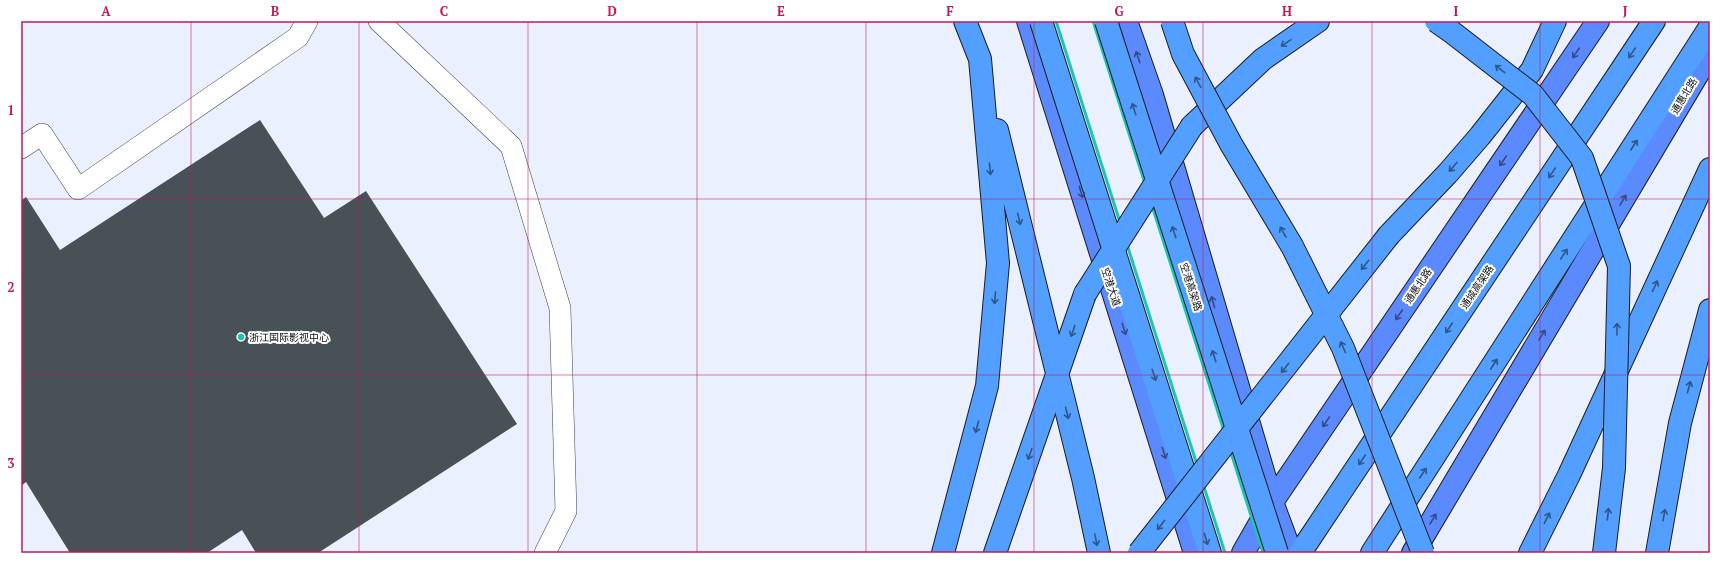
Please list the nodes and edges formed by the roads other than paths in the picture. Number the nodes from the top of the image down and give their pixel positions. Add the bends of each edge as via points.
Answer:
1 (307, 21) edge
2 (379, 21) edge
3 (965, 21) edge
4 (1028, 21) edge
5 (1041, 21) edge
6 (1106, 21) edge
7 (1126, 21) edge
8 (1172, 21) edge
9 (1318, 21) edge
10 (1436, 21) edge
11 (1555, 21) edge
12 (1598, 21) edge
13 (1654, 21) edge
14 (1710, 27) edge
15 (1710, 53) edge
16 (980, 59) junction
17 (21, 148) edge
18 (1710, 170) edge
19 (1710, 310) edge
20 (1272, 502) junction
21 (545, 553) edge
22 (943, 553) edge
23 (995, 553) edge
24 (1099, 553) edge
25 (1139, 553) edge
26 (1195, 553) edge
27 (1210, 553) edge
28 (1243, 553) edge
29 (1277, 553) edge
30 (1291, 553) edge
31 (1300, 553) edge
32 (1372, 553) edge
33 (1413, 553) edge
34 (1423, 553) edge
35 (1530, 553) edge
36 (1604, 553) edge
37 (1657, 553) edge

1 - 17 street via 298,37 78,189 42,134
2 - 21 street via 511,146 560,308 566,511
3 - 16 highway
4 -> 26 main road, 空港大道
5 -> 27 highway, bridge
29 -> 6 highway, 空港高架路, bridge
20 -> 7 main road via 1152,95
34 -> 8 highway, bridge via 1343,348 1292,246 1231,144 1183,54
9 -> 23 highway, bridge via 1263,58 1192,126 1085,294
36 -> 10 highway, bridge via 1614,468 1619,266 1582,158 1533,95
11 -> 25 highway, bridge via 1532,70 1448,173 1389,235
12 -> 20 main road, 通惠北路
13 -> 31 highway, 通城高架路, bridge
32 -> 14 highway, bridge
33 -> 15 main road, 通惠北路
16 -> 22 highway via 998,263 987,386
16 -> 24 highway via 1083,478
35 -> 18 highway, bridge via 1570,475
37 -> 19 highway via 1680,423
20 - 28 main road, 通惠北路
20 - 30 main road

